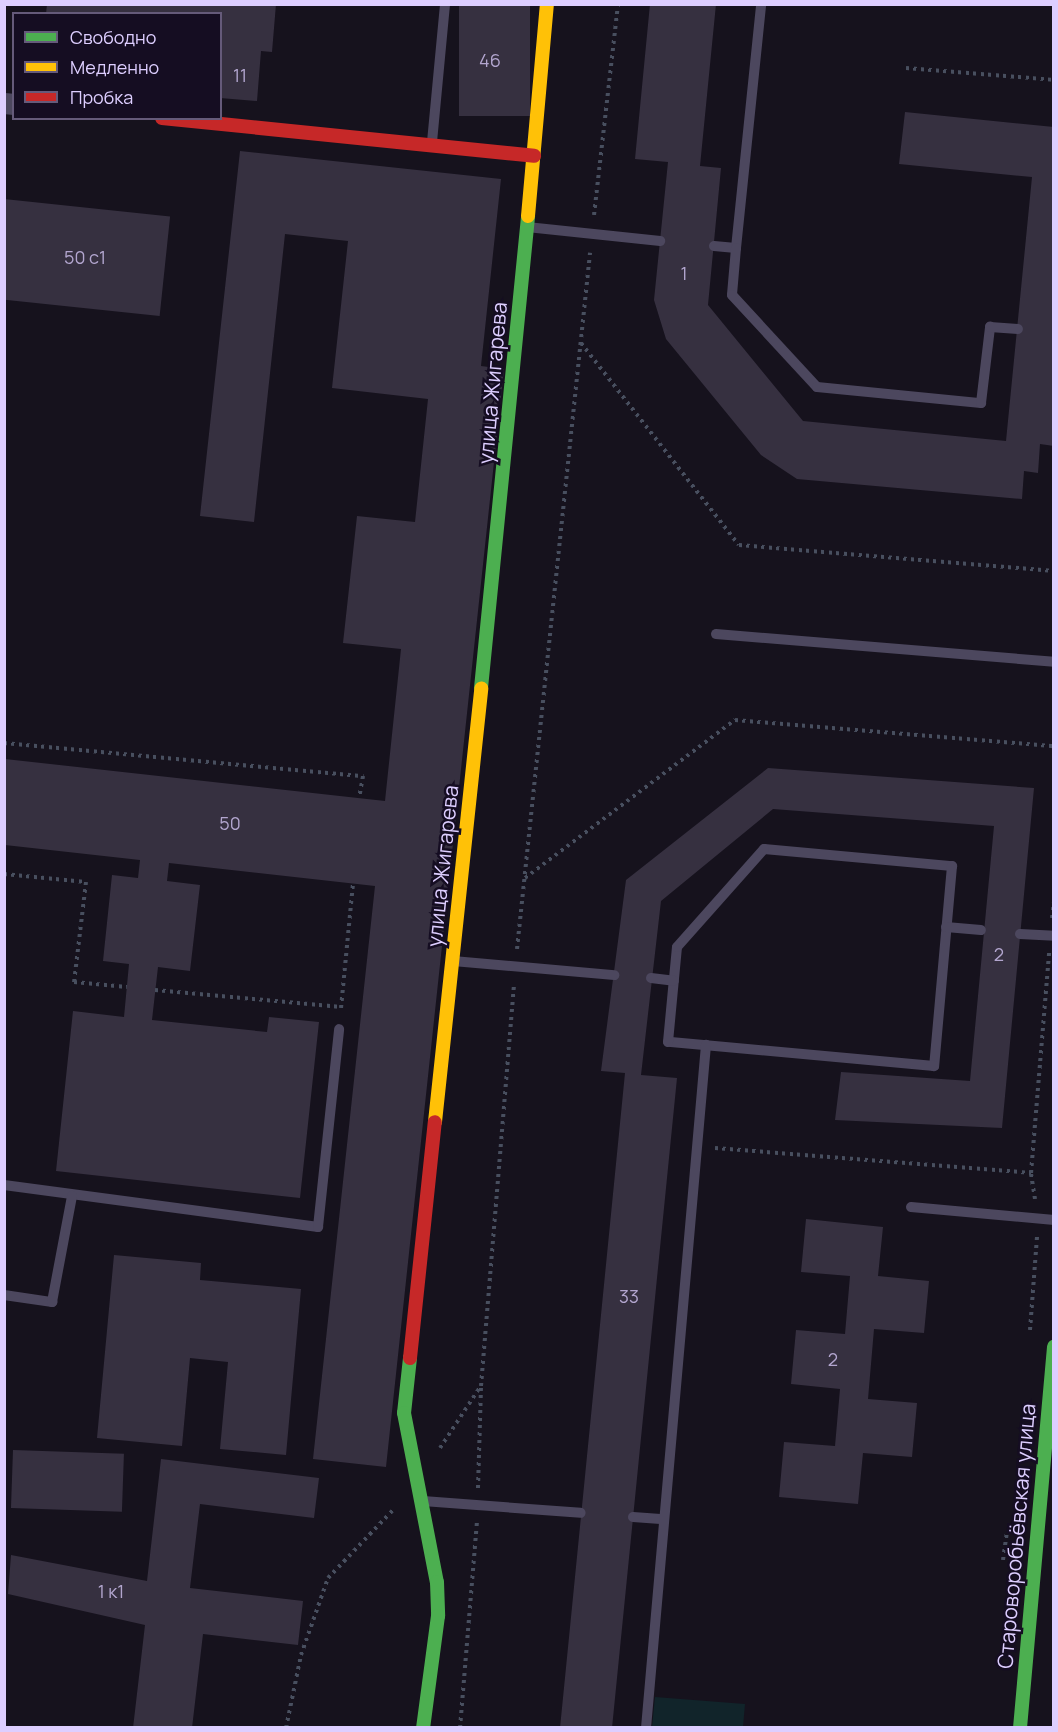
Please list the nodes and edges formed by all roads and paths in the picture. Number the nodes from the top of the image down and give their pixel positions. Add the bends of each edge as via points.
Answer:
1 (446, 4) edge
2 (548, 4) edge
3 (618, 4) edge
4 (761, 4) edge
5 (906, 68) dead end
6 (1053, 80) edge
7 (181, 120) edge
8 (431, 146) junction
9 (534, 156) junction
10 (527, 227) junction
11 (592, 234) junction
12 (660, 241) dead end
13 (714, 246) dead end
14 (736, 248) junction
15 (1018, 329) dead end
16 (580, 342) junction
17 (1053, 571) edge
18 (716, 634) dead end
19 (1053, 662) edge
20 (4, 743) edge
21 (1053, 746) edge
22 (359, 798) dead end
23 (4, 874) edge
24 (524, 879) junction
25 (353, 883) dead end
26 (1053, 902) edge
27 (946, 927) junction
28 (981, 930) dead end
29 (1020, 934) dead end
30 (1052, 936) edge
31 (453, 961) junction
32 (515, 966) junction
33 (614, 975) dead end
34 (651, 978) dead end
35 (674, 981) junction
36 (127, 987) dead end
37 (155, 990) dead end
38 (341, 1007) junction
39 (339, 1029) joint
40 (706, 1045) junction
41 (697, 1147) junction
42 (1031, 1173) junction
43 (4, 1185) edge
44 (72, 1196) junction
45 (911, 1207) dead end
46 (1039, 1218) junction
47 (1053, 1220) edge
48 (4, 1295) edge
49 (1030, 1337) dead end
50 (1053, 1347) edge
51 (481, 1386) junction
52 (418, 1483) junction
53 (422, 1501) junction
54 (477, 1505) junction
55 (581, 1513) dead end
56 (633, 1517) dead end
57 (664, 1519) junction
58 (1011, 1524) dead end
59 (1044, 1555) edge
60 (1006, 1569) dead end
61 (286, 1728) edge
62 (423, 1728) edge
63 (460, 1728) edge
64 (646, 1728) edge
65 (1020, 1728) edge

1 - 8 lane
2 - 9 street, улица Жигарева
3 - 11 path
4 - 14 lane
5 - 6 path
7 - 8 street
8 - 9 street
9 - 10 street, улица Жигарева
10 - 11 lane
10 - 31 street, улица Жигарева
11 - 12 lane
11 - 16 path
13 - 14 lane
14 - 15 lane via 732,295 817,387 981,403 990,327
16 - 17 path via 739,545
16 - 24 path
18 - 19 lane
20 - 22 path via 363,776
21 - 24 path via 735,720
23 - 36 path via 86,882 74,982
24 - 32 path
25 - 38 path
26 - 30 path
27 - 28 lane
27 - 35 lane via 952,866 764,849 676,947
27 - 40 lane via 934,1066
29 - 30 lane
30 - 42 path
31 - 32 lane
31 - 52 street, улица Жигарева via 404,1413
32 - 33 lane
32 - 51 path
34 - 35 lane
35 - 40 lane via 668,1042
37 - 38 path
38 - 39 path
39 - 44 lane via 318,1227
40 - 41 lane
41 - 42 path
41 - 57 lane
42 - 46 path
43 - 44 lane
44 - 48 lane via 52,1302
45 - 46 lane
46 - 47 lane
46 - 49 path
50 - 59 street, Староворобьёвская улица
51 - 52 path
51 - 54 path
52 - 53 street, улица Жигарева
52 - 61 path via 328,1578 301,1655
53 - 54 lane
53 - 62 street, улица Жигарева via 435,1556 438,1616
54 - 55 lane
54 - 63 path
56 - 57 lane
57 - 64 lane
58 - 60 path via 1005,1533
59 - 65 street, Староворобьёвская улица

